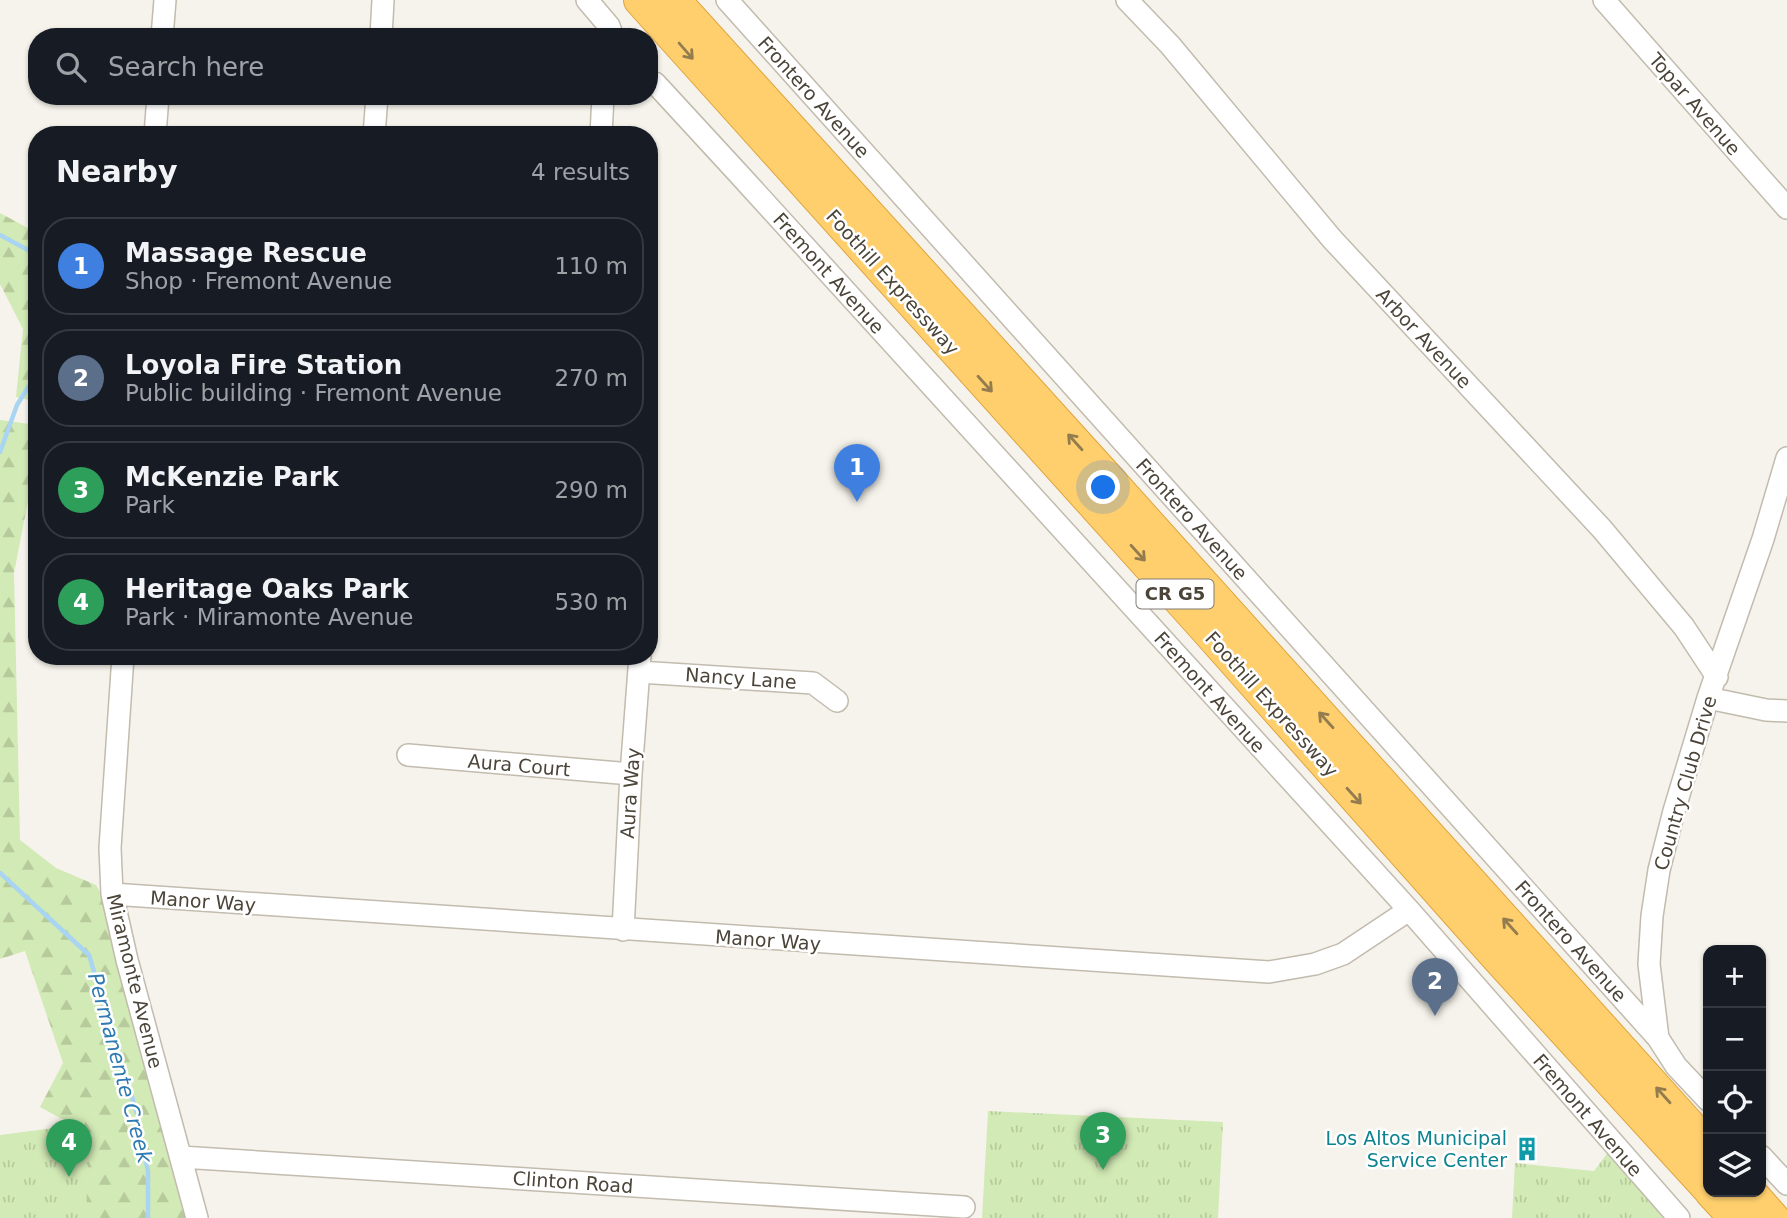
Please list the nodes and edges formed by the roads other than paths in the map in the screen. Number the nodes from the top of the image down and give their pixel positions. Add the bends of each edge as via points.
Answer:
1 (165, 0) edge
2 (383, 0) edge
3 (587, 0) edge
4 (622, 0) edge
5 (727, 0) edge
6 (1127, 0) edge
7 (1604, 0) edge
8 (658, 7) edge
9 (163, 28) edge
10 (381, 28) edge
11 (610, 28) edge
12 (658, 86) edge
13 (157, 105) edge
14 (376, 105) edge
15 (603, 105) edge
16 (156, 126) edge
17 (375, 126) edge
18 (601, 126) edge
19 (1787, 208) edge
20 (1787, 458) edge
21 (122, 665) edge
22 (639, 665) edge
23 (648, 665) edge
24 (1717, 677) junction
25 (1708, 698) junction
26 (837, 701) dead end
27 (1787, 712) edge
28 (408, 755) dead end
29 (631, 774) junction
30 (113, 894) junction
31 (1409, 910) junction
32 (622, 930) junction
33 (1658, 1038) junction
34 (1703, 1095) edge
35 (1703, 1140) edge
36 (181, 1157) junction
37 (1766, 1161) edge
38 (1703, 1182) edge
39 (1787, 1184) edge
40 (1716, 1197) edge
41 (1754, 1197) edge
42 (964, 1207) dead end
43 (197, 1218) edge
44 (1679, 1218) edge
45 (1734, 1218) edge
46 (1773, 1218) edge

1 - 9 street
2 - 10 street
3 - 11 street
4 - 8 highway via 630,7
5 - 33 street, Frontero Avenue
6 - 24 street, Arbor Avenue via 1332,239 1602,529 1684,627
7 - 19 street, Topar Avenue
35 -> 8 highway, Foothill Expressway / CR G5 via 1093,462
8 -> 38 highway, Foothill Expressway / CR G5 via 1497,957
12 - 31 street, Fremont Avenue
13 - 16 street
14 - 17 street
15 - 18 street
20 - 24 street, Country Club Drive
21 - 30 street, Miramonte Avenue via 110,848
22 - 29 street, Aura Way
23 - 26 street, Nancy Lane via 813,683
24 - 25 street, Country Club Drive
25 - 27 street
25 - 33 street, Country Club Drive via 1659,870 1652,916 1649,964
28 - 29 street, Aura Court
29 - 32 street, Aura Way
30 - 32 street, Manor Way
30 - 36 street, Miramonte Avenue
31 - 32 street, Manor Way via 1343,954 1269,972
31 - 44 street, Fremont Avenue
33 - 34 street, Country Club Drive
36 - 42 street, Clinton Road
36 - 43 street, Miramonte Avenue
37 - 39 street
40 - 45 highway, Foothill Expressway / CR G5
41 - 46 highway

